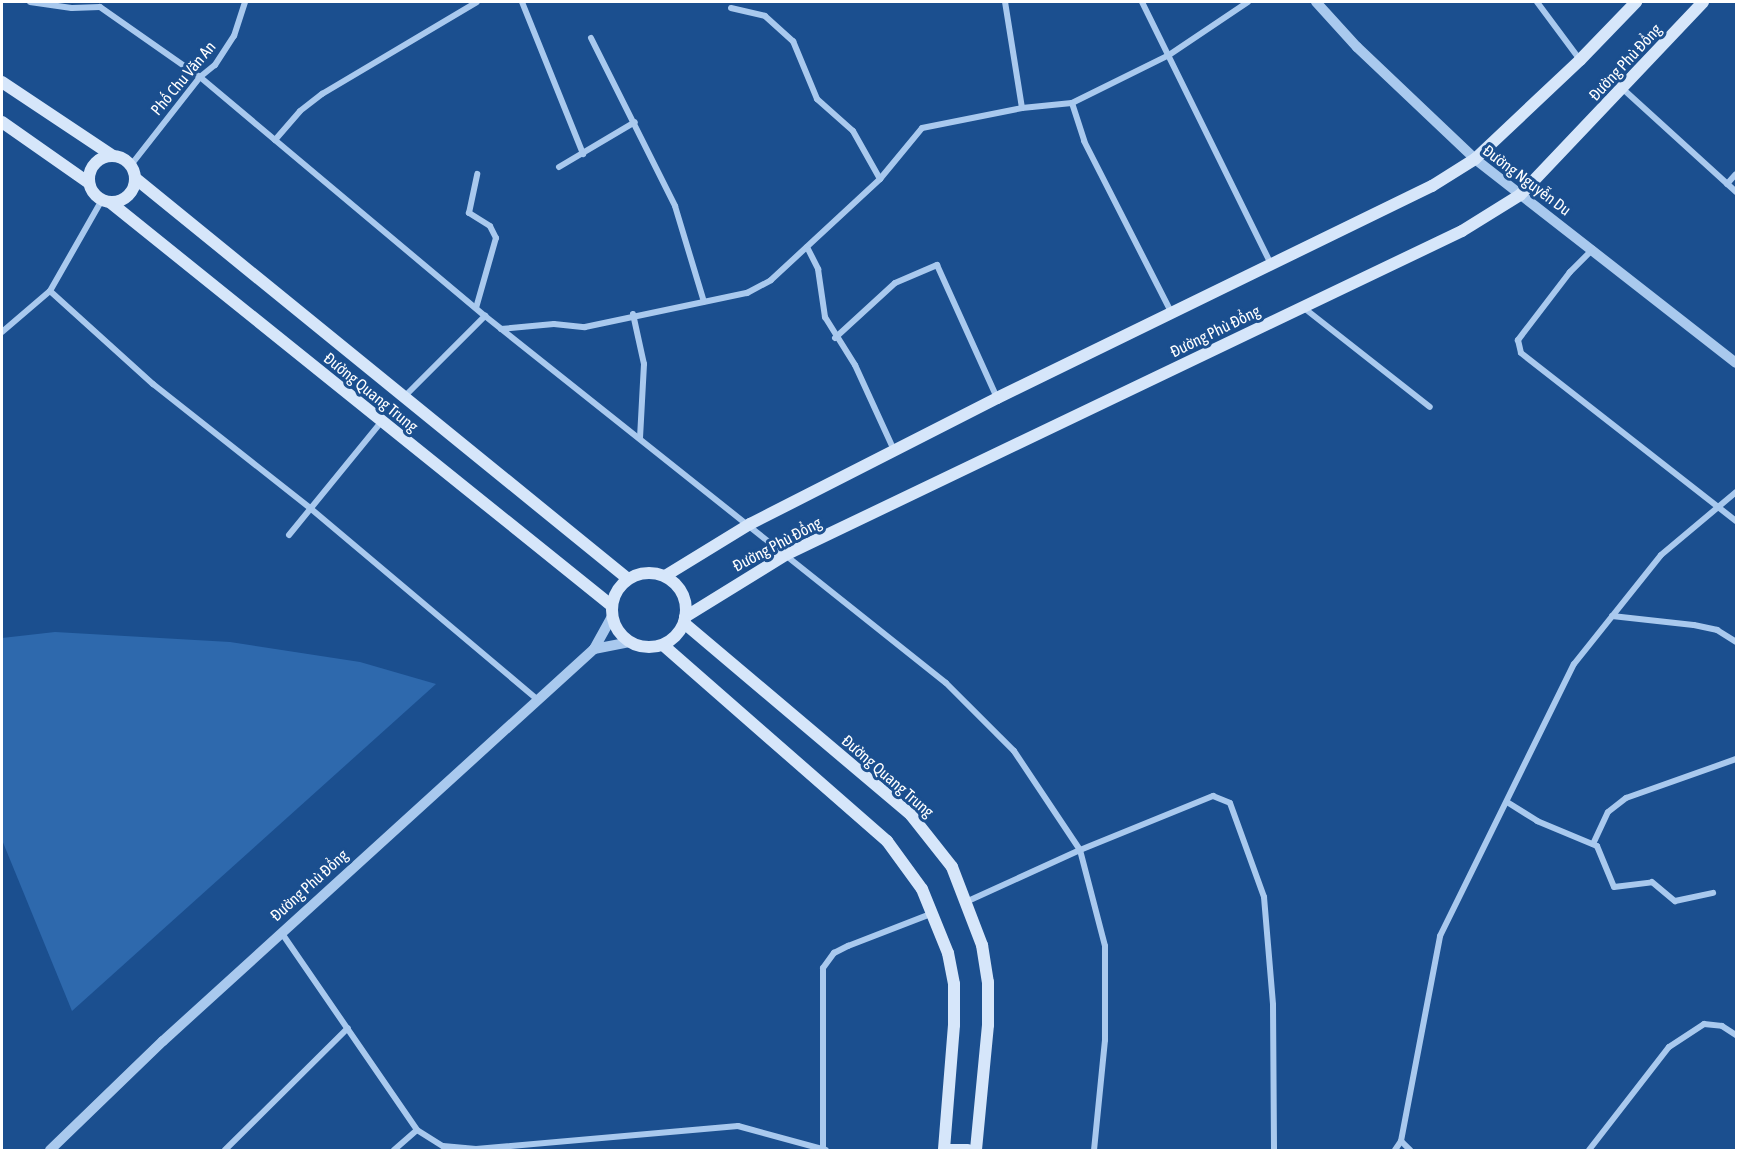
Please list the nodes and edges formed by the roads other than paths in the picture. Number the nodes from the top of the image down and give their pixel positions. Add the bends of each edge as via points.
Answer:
1 (30, 2) edge
2 (244, 2) edge
3 (477, 2) edge
4 (522, 2) edge
5 (1005, 2) edge
6 (1142, 2) edge
7 (1248, 2) edge
8 (1317, 2) edge
9 (1537, 2) edge
10 (1636, 2) edge
11 (1704, 2) edge
12 (100, 4) edge
13 (731, 8) dead end
14 (591, 38) dead end
15 (1169, 55) junction
16 (1581, 60) junction
17 (200, 77) junction
18 (2, 82) edge
19 (1623, 89) junction
20 (1072, 103) junction
21 (1022, 108) junction
22 (2, 122) edge
23 (635, 122) junction
24 (275, 140) junction
25 (583, 154) junction
26 (113, 156) junction
27 (1474, 159) junction
28 (130, 165) junction
29 (559, 166) dead end
30 (477, 174) dead end
31 (1737, 174) edge
32 (135, 177) junction
33 (880, 179) junction
34 (89, 183) junction
35 (1727, 184) junction
36 (1737, 192) edge
37 (1520, 195) junction
38 (106, 201) junction
39 (807, 247) junction
40 (1594, 248) junction
41 (1271, 264) junction
42 (50, 291) junction
43 (704, 302) junction
44 (1304, 307) junction
45 (476, 309) junction
46 (1172, 312) junction
47 (633, 314) junction
48 (485, 316) junction
49 (501, 329) junction
50 (2, 332) edge
51 (835, 338) junction
52 (1737, 363) edge
53 (404, 397) junction
54 (997, 398) junction
55 (1430, 407) dead end
56 (381, 422) junction
57 (640, 438) junction
58 (894, 451) junction
59 (1737, 492) edge
60 (310, 508) junction
61 (1720, 508) junction
62 (1737, 521) edge
63 (750, 524) junction
64 (289, 536) dead end
65 (787, 554) junction
66 (665, 576) junction
67 (628, 579) junction
68 (612, 611) junction
69 (1612, 616) junction
70 (685, 620) junction
71 (629, 642) junction
72 (1737, 642) edge
73 (663, 645) junction
74 (594, 649) junction
75 (538, 700) junction
76 (1737, 759) edge
77 (1507, 802) junction
78 (1593, 844) junction
79 (1080, 850) junction
80 (1713, 893) dead end
81 (968, 902) junction
82 (934, 913) junction
83 (281, 932) junction
84 (348, 1029) junction
85 (1737, 1035) edge
86 (417, 1130) junction
87 (1401, 1141) junction
88 (458, 1149) edge
89 (50, 1150) edge
90 (225, 1150) edge
91 (394, 1150) edge
92 (824, 1150) edge
93 (944, 1150) edge
94 (949, 1150) edge
95 (968, 1150) edge
96 (976, 1150) edge
97 (1094, 1150) edge
98 (1274, 1150) edge
99 (1395, 1150) edge
100 (1410, 1150) edge
101 (1589, 1150) edge

1 - 12 street via 72,8
2 - 17 street, Phố Chu Văn An via 234,36 215,65
3 - 24 street via 322,94 300,111
4 - 25 street
5 - 21 street
6 - 15 street
7 - 15 street
8 - 27 street, Đường Nguyễn Du via 1357,47
9 - 16 street
10 - 16 main road, Đường Phù Đổng
11 - 19 main road, Đường Phù Đổng
12 - 17 street
13 - 33 street via 765,16 792,41 817,99 853,131
14 - 23 street
15 - 20 street
15 - 41 street
16 - 27 main road, Đường Phù Đổng
17 - 24 street
17 - 28 street, Phố Chu Văn An
18 - 26 main road
19 - 35 street
19 - 37 main road, Đường Phù Đổng
20 - 21 street
20 - 46 street via 1084,141
21 - 33 street via 922,128
22 - 34 main road
23 - 25 street
23 - 43 street via 675,206
24 - 45 street
25 - 29 street
26 - 28 main road
26 - 34 main road via 95,164
27 - 37 street, Đường Nguyễn Du
27 - 41 main road, Đường Phù Đổng via 1432,186
28 - 32 main road
30 - 45 street via 469,213 490,226 496,238
31 - 35 street
32 - 38 main road via 130,194
32 - 53 main road, Đường Quang Trung
33 - 39 street
34 - 38 main road
35 - 36 street
37 - 40 street, Đường Nguyễn Du
37 - 44 main road, Đường Phù Đổng via 1462,231
38 - 42 street
38 - 56 main road, Đường Quang Trung
39 - 43 street via 771,280 747,293
39 - 51 street via 818,268 825,317
40 - 52 street, Đường Nguyễn Du
40 - 61 street via 1570,272 1518,340 1521,353
41 - 46 main road, Đường Phù Đổng
42 - 50 street
42 - 60 street via 153,384
43 - 47 street
44 - 55 street
44 - 65 main road, Đường Phù Đổng
45 - 48 street
46 - 54 main road, Đường Phù Đổng
47 - 49 street via 585,327 554,324
47 - 57 street via 644,364
48 - 49 street
48 - 53 street
49 - 57 street
51 - 54 street via 895,283 937,265
51 - 58 street via 855,365
53 - 67 main road, Đường Quang Trung
54 - 58 main road, Đường Phù Đổng
56 - 60 street
56 - 68 main road, Đường Quang Trung
57 - 63 street
58 - 63 main road, Đường Phù Đổng
59 - 61 street
60 - 64 street
60 - 75 street
61 - 62 street
61 - 69 street via 1661,555
63 - 65 street
63 - 66 main road, Đường Phù Đổng
65 - 70 main road, Đường Phù Đổng
65 - 79 street via 978,714 1014,751
66 - 67 main road via 646,573
66 - 70 main road via 682,593
67 - 68 main road via 617,591
68 - 71 main road via 618,631
68 - 74 street, Đường Phù Đổng
69 - 72 street via 1694,625 1717,630
69 - 77 street via 1574,664
70 - 73 main road via 676,636
70 - 81 main road, Đường Quang Trung via 911,815 940,849
71 - 73 main road via 645,648
71 - 74 street
73 - 82 main road via 887,841 906,864
74 - 75 street, Đường Phù Đổng
75 - 83 street, Đường Phù Đổng
76 - 78 street via 1626,798 1608,812
77 - 78 street via 1537,821
77 - 87 street via 1456,897 1440,936
78 - 80 street via 1600,850 1614,887 1652,882 1675,901
79 - 81 street
79 - 97 street via 1105,946 1105,1040
79 - 98 street via 1213,796 1230,803 1264,897 1273,1005
81 - 96 main road, Đường Quang Trung via 982,945 988,981 988,1025
82 - 92 street via 848,946 834,953 823,968
82 - 93 main road via 954,984
83 - 84 street
83 - 89 street, Đường Phù Đổng
84 - 86 street
84 - 90 street
85 - 101 street via 1714,1023 1704,1024 1669,1047
86 - 88 street via 443,1146
86 - 91 street
87 - 99 street
87 - 100 street
88 - 92 street via 738,1126 760,1129
94 - 95 main road

